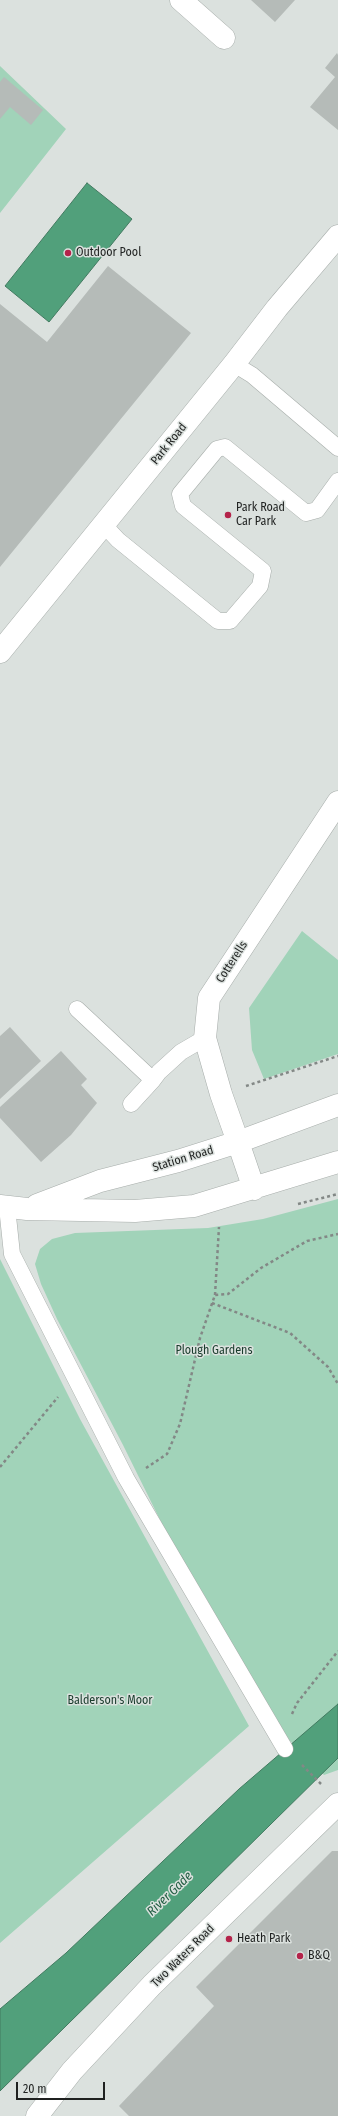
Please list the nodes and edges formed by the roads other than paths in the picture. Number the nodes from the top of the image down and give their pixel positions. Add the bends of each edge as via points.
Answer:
1 (181, 0) edge
2 (224, 38) dead end
3 (338, 236) edge
4 (243, 369) junction
5 (338, 448) edge
6 (338, 481) edge
7 (104, 525) junction
8 (0, 652) edge
9 (338, 802) edge
10 (77, 1009) dead end
11 (205, 1038) junction
12 (153, 1080) junction
13 (132, 1104) dead end
14 (338, 1105) edge
15 (238, 1142) junction
16 (338, 1162) edge
17 (254, 1189) junction
18 (11, 1207) edge
19 (282, 1745) road end
20 (338, 1804) edge
21 (37, 2116) edge

1 - 2 main road
3 - 4 main road, Park Road via 277,308
4 - 5 lane
4 - 7 main road, Park Road
6 - 7 lane via 317,510 306,513 225,448 217,449 180,494 183,506 263,571 260,586 230,622 218,621 118,540
7 - 8 main road, Park Road
9 - 11 main road, Cotterells via 209,998
10 - 12 lane
11 - 12 lane via 181,1052
11 - 15 main road, Cotterells
12 - 13 lane
14 - 15 main road, Station Road
15 - 17 main road, Cotterells
15 - 18 main road, Station Road
16 - 17 main road
17 - 18 main road via 194,1206 135,1212
18 - 19 lane via 12,1254 126,1478
20 - 21 main road, Two Waters Road via 152,1985 72,2071

